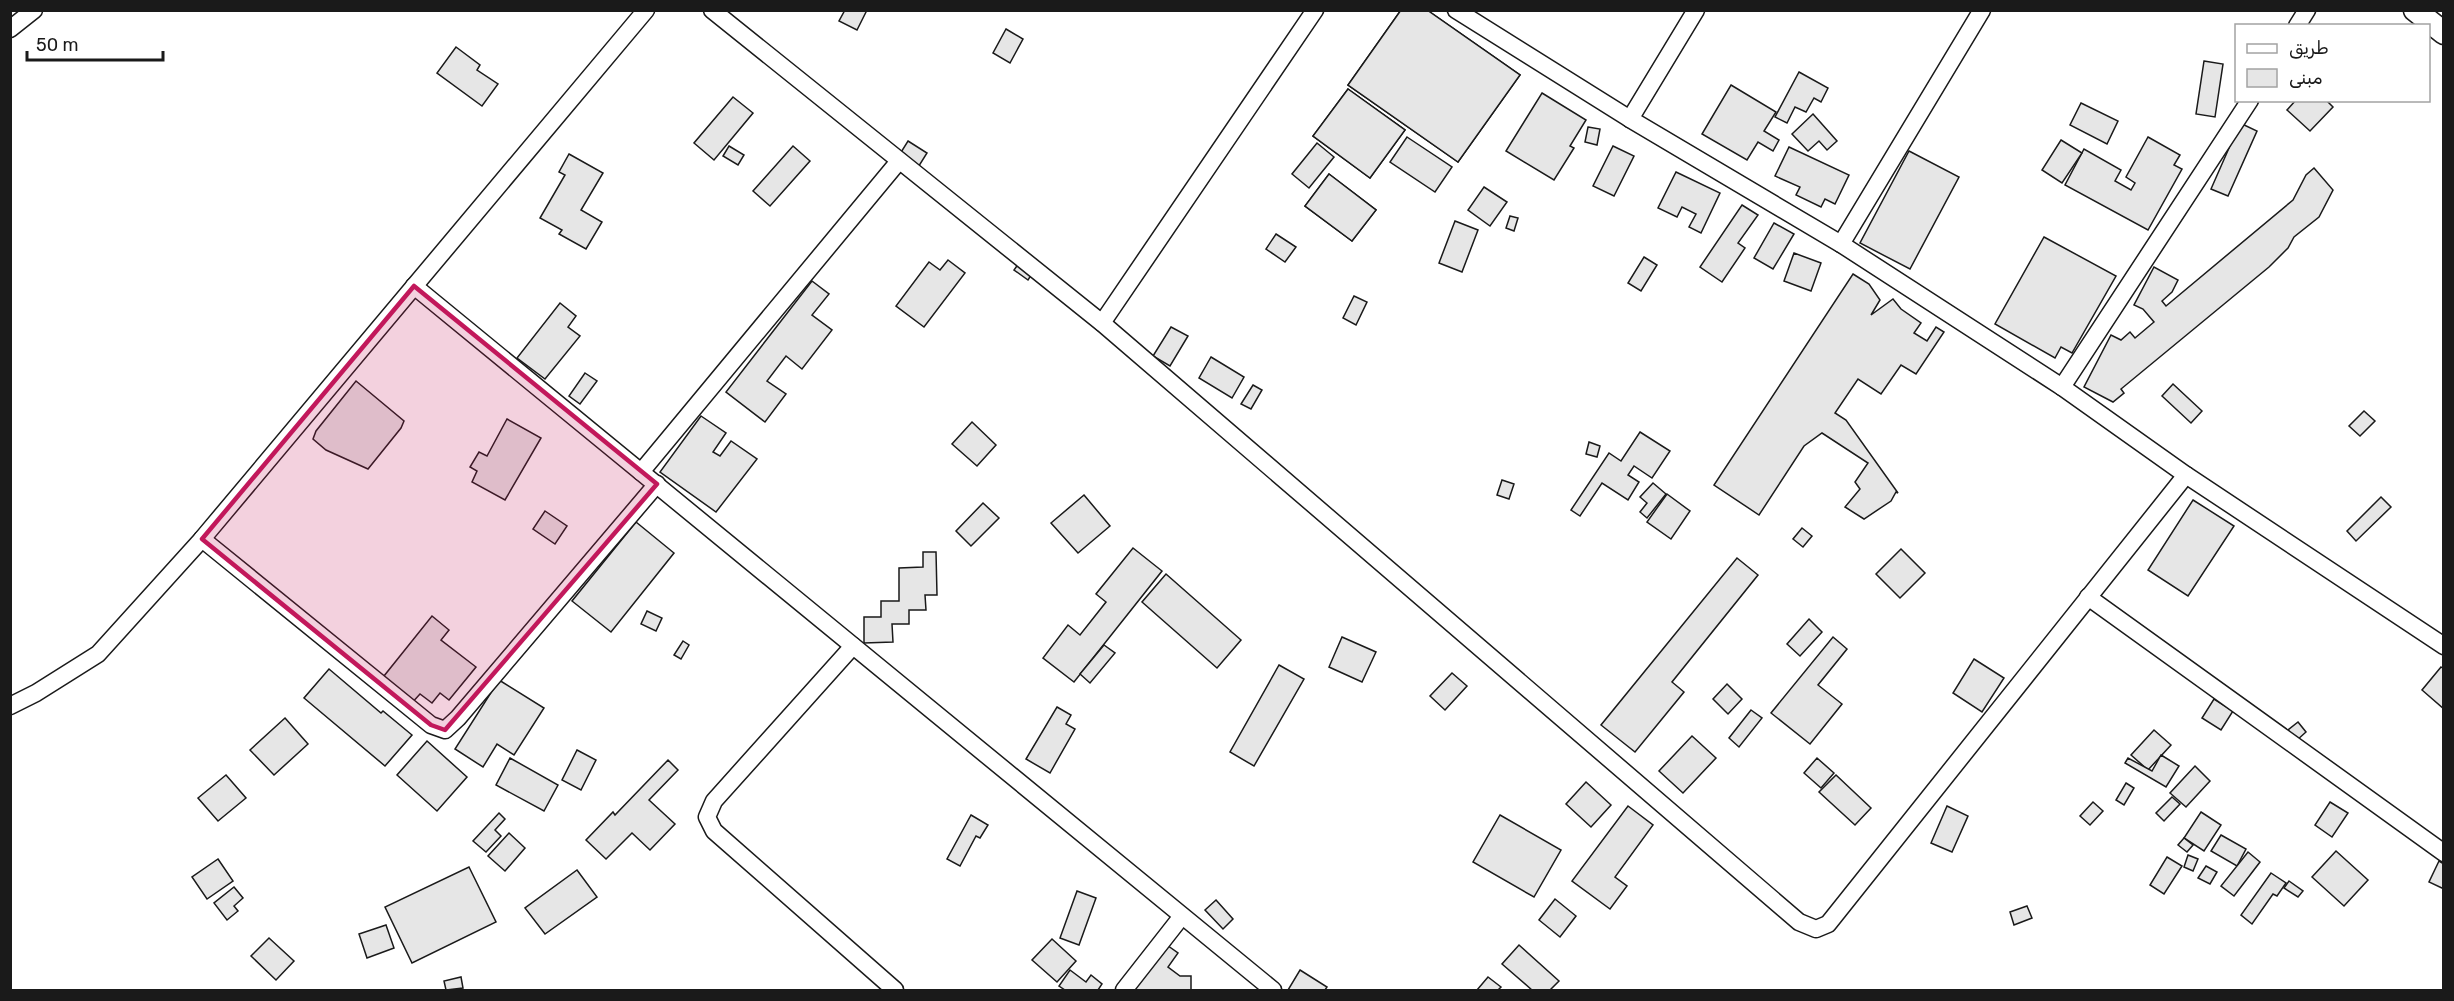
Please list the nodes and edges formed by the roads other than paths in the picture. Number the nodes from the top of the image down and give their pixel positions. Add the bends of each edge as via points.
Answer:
1 (34, 10) edge
2 (646, 10) edge
3 (712, 10) edge
4 (1316, 10) edge
5 (1456, 10) edge
6 (1696, 10) edge
7 (1982, 10) edge
8 (2307, 10) edge
9 (2415, 10) edge
10 (2298, 24) edge
11 (10, 29) edge
12 (2444, 33) edge
13 (2249, 102) edge
14 (1630, 119) junction
15 (899, 161) junction
16 (1841, 244) junction
17 (414, 286) junction
18 (1102, 323) junction
19 (2062, 387) junction
20 (641, 472) junction
21 (2186, 475) junction
22 (657, 484) junction
23 (201, 539) junction
24 (2088, 597) junction
25 (853, 646) junction
26 (2444, 646) edge
27 (10, 706) edge
28 (2444, 853) edge
29 (1182, 916) junction
30 (895, 990) edge
31 (1124, 990) edge
32 (1273, 990) edge

1 - 11 street
2 - 17 street
3 - 15 street
4 - 18 street
5 - 14 street
6 - 14 street
7 - 16 street
8 - 10 street
9 - 12 street
13 - 19 street
14 - 16 street
15 - 18 street
15 - 20 street
16 - 19 street
17 - 20 street
17 - 23 street
18 - 24 street via 1800,922 1816,929 1828,924
19 - 21 street
20 - 22 street
21 - 24 street
21 - 26 street
22 - 23 street via 445,730 431,724
22 - 25 street
23 - 27 street via 98,654
24 - 28 street
25 - 29 street
25 - 30 street via 714,801 707,817 714,831
29 - 31 street
29 - 32 street

